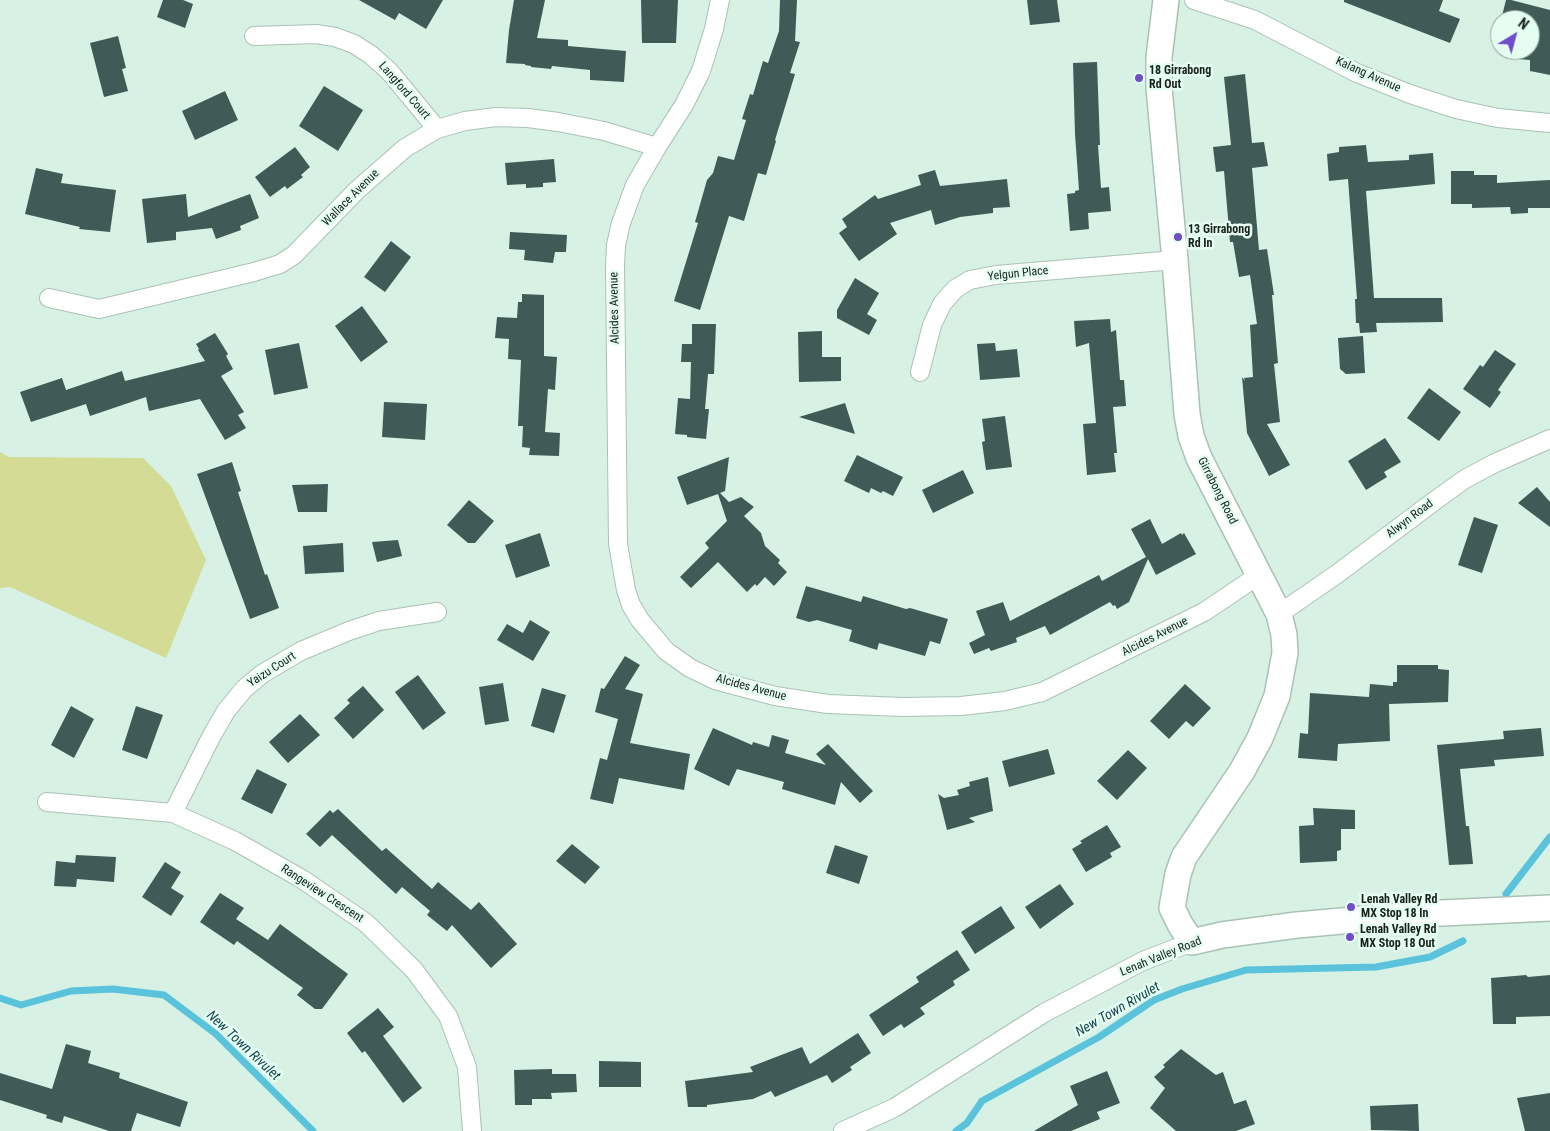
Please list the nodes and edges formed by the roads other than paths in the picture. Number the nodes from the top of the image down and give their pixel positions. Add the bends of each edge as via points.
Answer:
1 (720, 0) edge
2 (1166, 0) edge
3 (1194, 0) edge
4 (254, 36) dead end
5 (1550, 123) edge
6 (437, 129) junction
7 (656, 147) junction
8 (1175, 260) junction
9 (48, 298) dead end
10 (920, 372) dead end
11 (1550, 439) edge
12 (1259, 575) junction
13 (437, 612) dead end
14 (1279, 614) junction
15 (47, 802) dead end
16 (173, 813) junction
17 (1550, 908) edge
18 (1192, 942) junction
19 (472, 1131) edge
20 (842, 1131) edge

1 - 7 street, Alcides Avenue via 701,71 684,105
2 - 8 street, Girrabong Road via 1159,88
3 - 5 street, Kalang Avenue via 1254,20 1357,73 1410,94 1498,118
4 - 6 street, Langford Court via 316,34 354,44 389,71
6 - 7 street, Wallace Avenue via 496,117 528,118 604,130
6 - 9 street, Wallace Avenue via 404,148 380,168 294,255 280,264 99,309
7 - 12 street, Alcides Avenue via 635,185 620,223 616,244 618,544 632,605 666,651 715,680 775,696 828,704 913,707 1005,701 1042,692 1204,612
8 - 10 street, Yelgun Place via 970,280 955,289 942,304 932,325
8 - 12 street, Girrabong Road via 1191,436
11 - 14 street, Alwyn Road via 1466,479
12 - 14 street, Girrabong Road
13 - 16 street, Yaizu Court via 379,621 349,630 301,651 262,674 226,711
14 - 18 street, Girrabong Road via 1285,653 1268,719 1242,771 1184,857 1178,874 1172,908
15 - 16 street, Rangeview Crescent
16 - 19 street, Rangeview Crescent via 235,841 302,879 366,923 414,970 448,1016 468,1067
17 - 18 street, Lenah Valley Road via 1420,914 1297,925
18 - 20 street, Lenah Valley Road via 1143,961 1044,1013 894,1108

